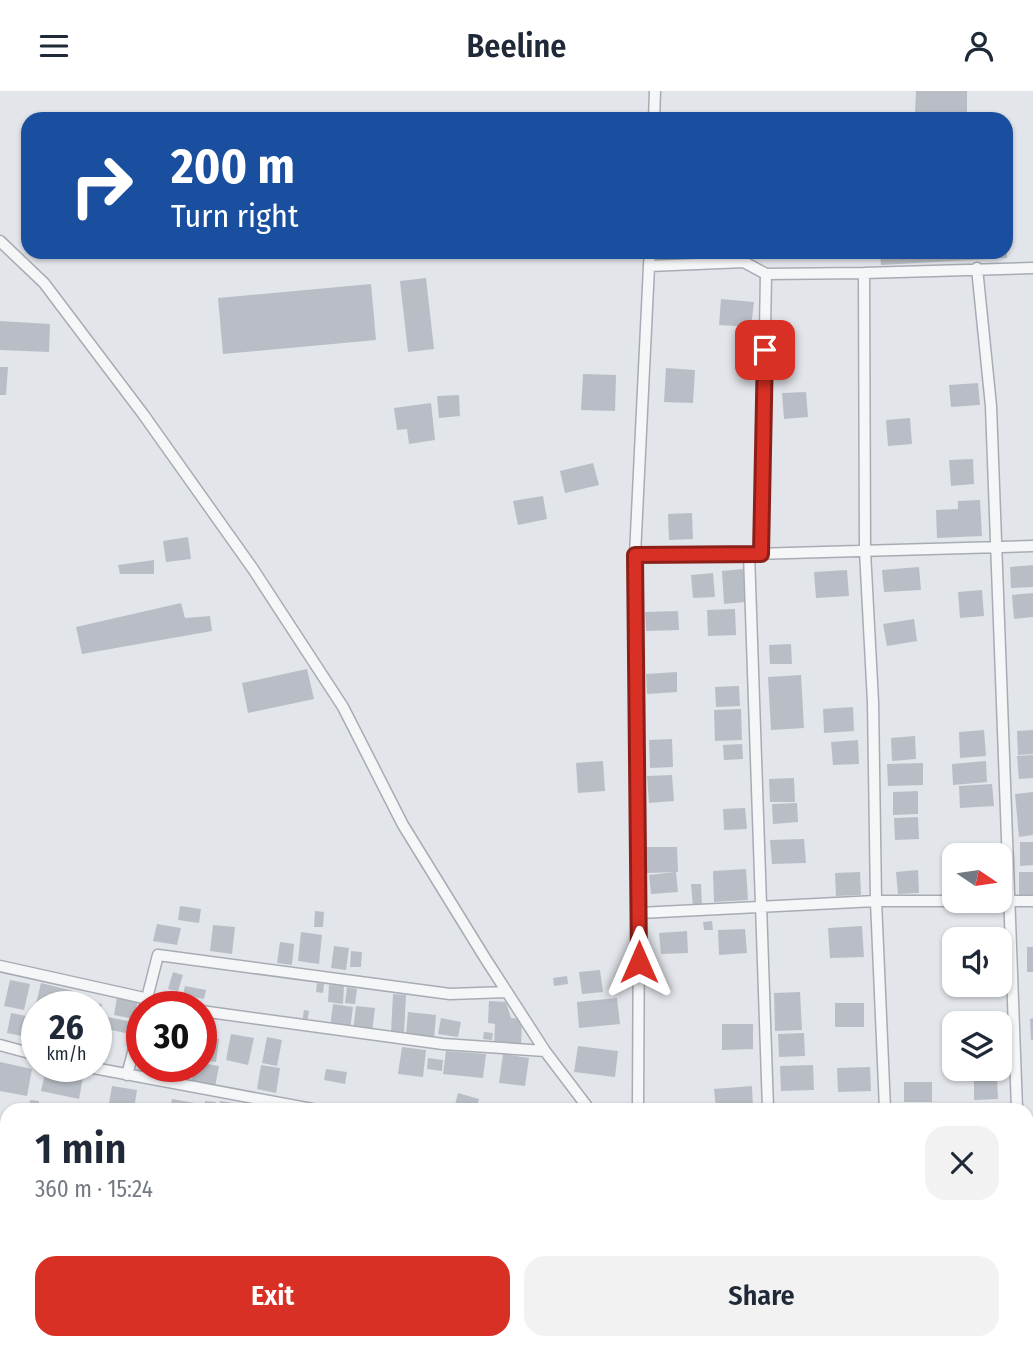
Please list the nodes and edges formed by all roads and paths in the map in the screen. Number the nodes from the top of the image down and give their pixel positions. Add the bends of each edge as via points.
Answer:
1 (655, 91) edge
2 (654, 112) edge
3 (0, 241) edge
4 (650, 259) edge
5 (649, 267) junction
6 (977, 268) junction
7 (1033, 268) edge
8 (864, 273) junction
9 (766, 274) junction
10 (1033, 546) edge
11 (995, 547) junction
12 (865, 551) junction
13 (755, 554) junction
14 (635, 555) junction
15 (1007, 843) edge
16 (876, 901) junction
17 (942, 901) edge
18 (1033, 901) edge
19 (1012, 902) edge
20 (760, 906) junction
21 (639, 913) junction
22 (1009, 913) edge
23 (0, 966) edge
24 (149, 991) edge
25 (507, 992) junction
26 (126, 997) edge
27 (217, 1013) edge
28 (0, 1045) edge
29 (21, 1051) edge
30 (545, 1051) junction
31 (165, 1082) edge
32 (279, 1103) edge
33 (584, 1103) edge
34 (638, 1103) edge
35 (768, 1103) edge
36 (885, 1103) edge
37 (1017, 1103) edge

1 - 2 street
3 - 25 street via 44,283 253,569 344,707 403,825
4 - 5 street
5 - 9 street via 744,261
5 - 14 street
6 - 7 street
6 - 8 street
6 - 11 street via 990,406
8 - 9 street
8 - 12 street
9 - 13 street
10 - 11 street
11 - 12 street
11 - 15 street
12 - 13 street
12 - 16 street
13 - 14 street
13 - 20 street
14 - 21 street
16 - 17 street
16 - 20 street
16 - 36 street
18 - 19 street
20 - 21 street
20 - 35 street
21 - 34 street
22 - 37 street
23 - 26 street
24 - 25 street via 158,955 450,995
25 - 30 street
27 - 30 street via 443,1044
28 - 29 street
30 - 33 street
31 - 32 street

